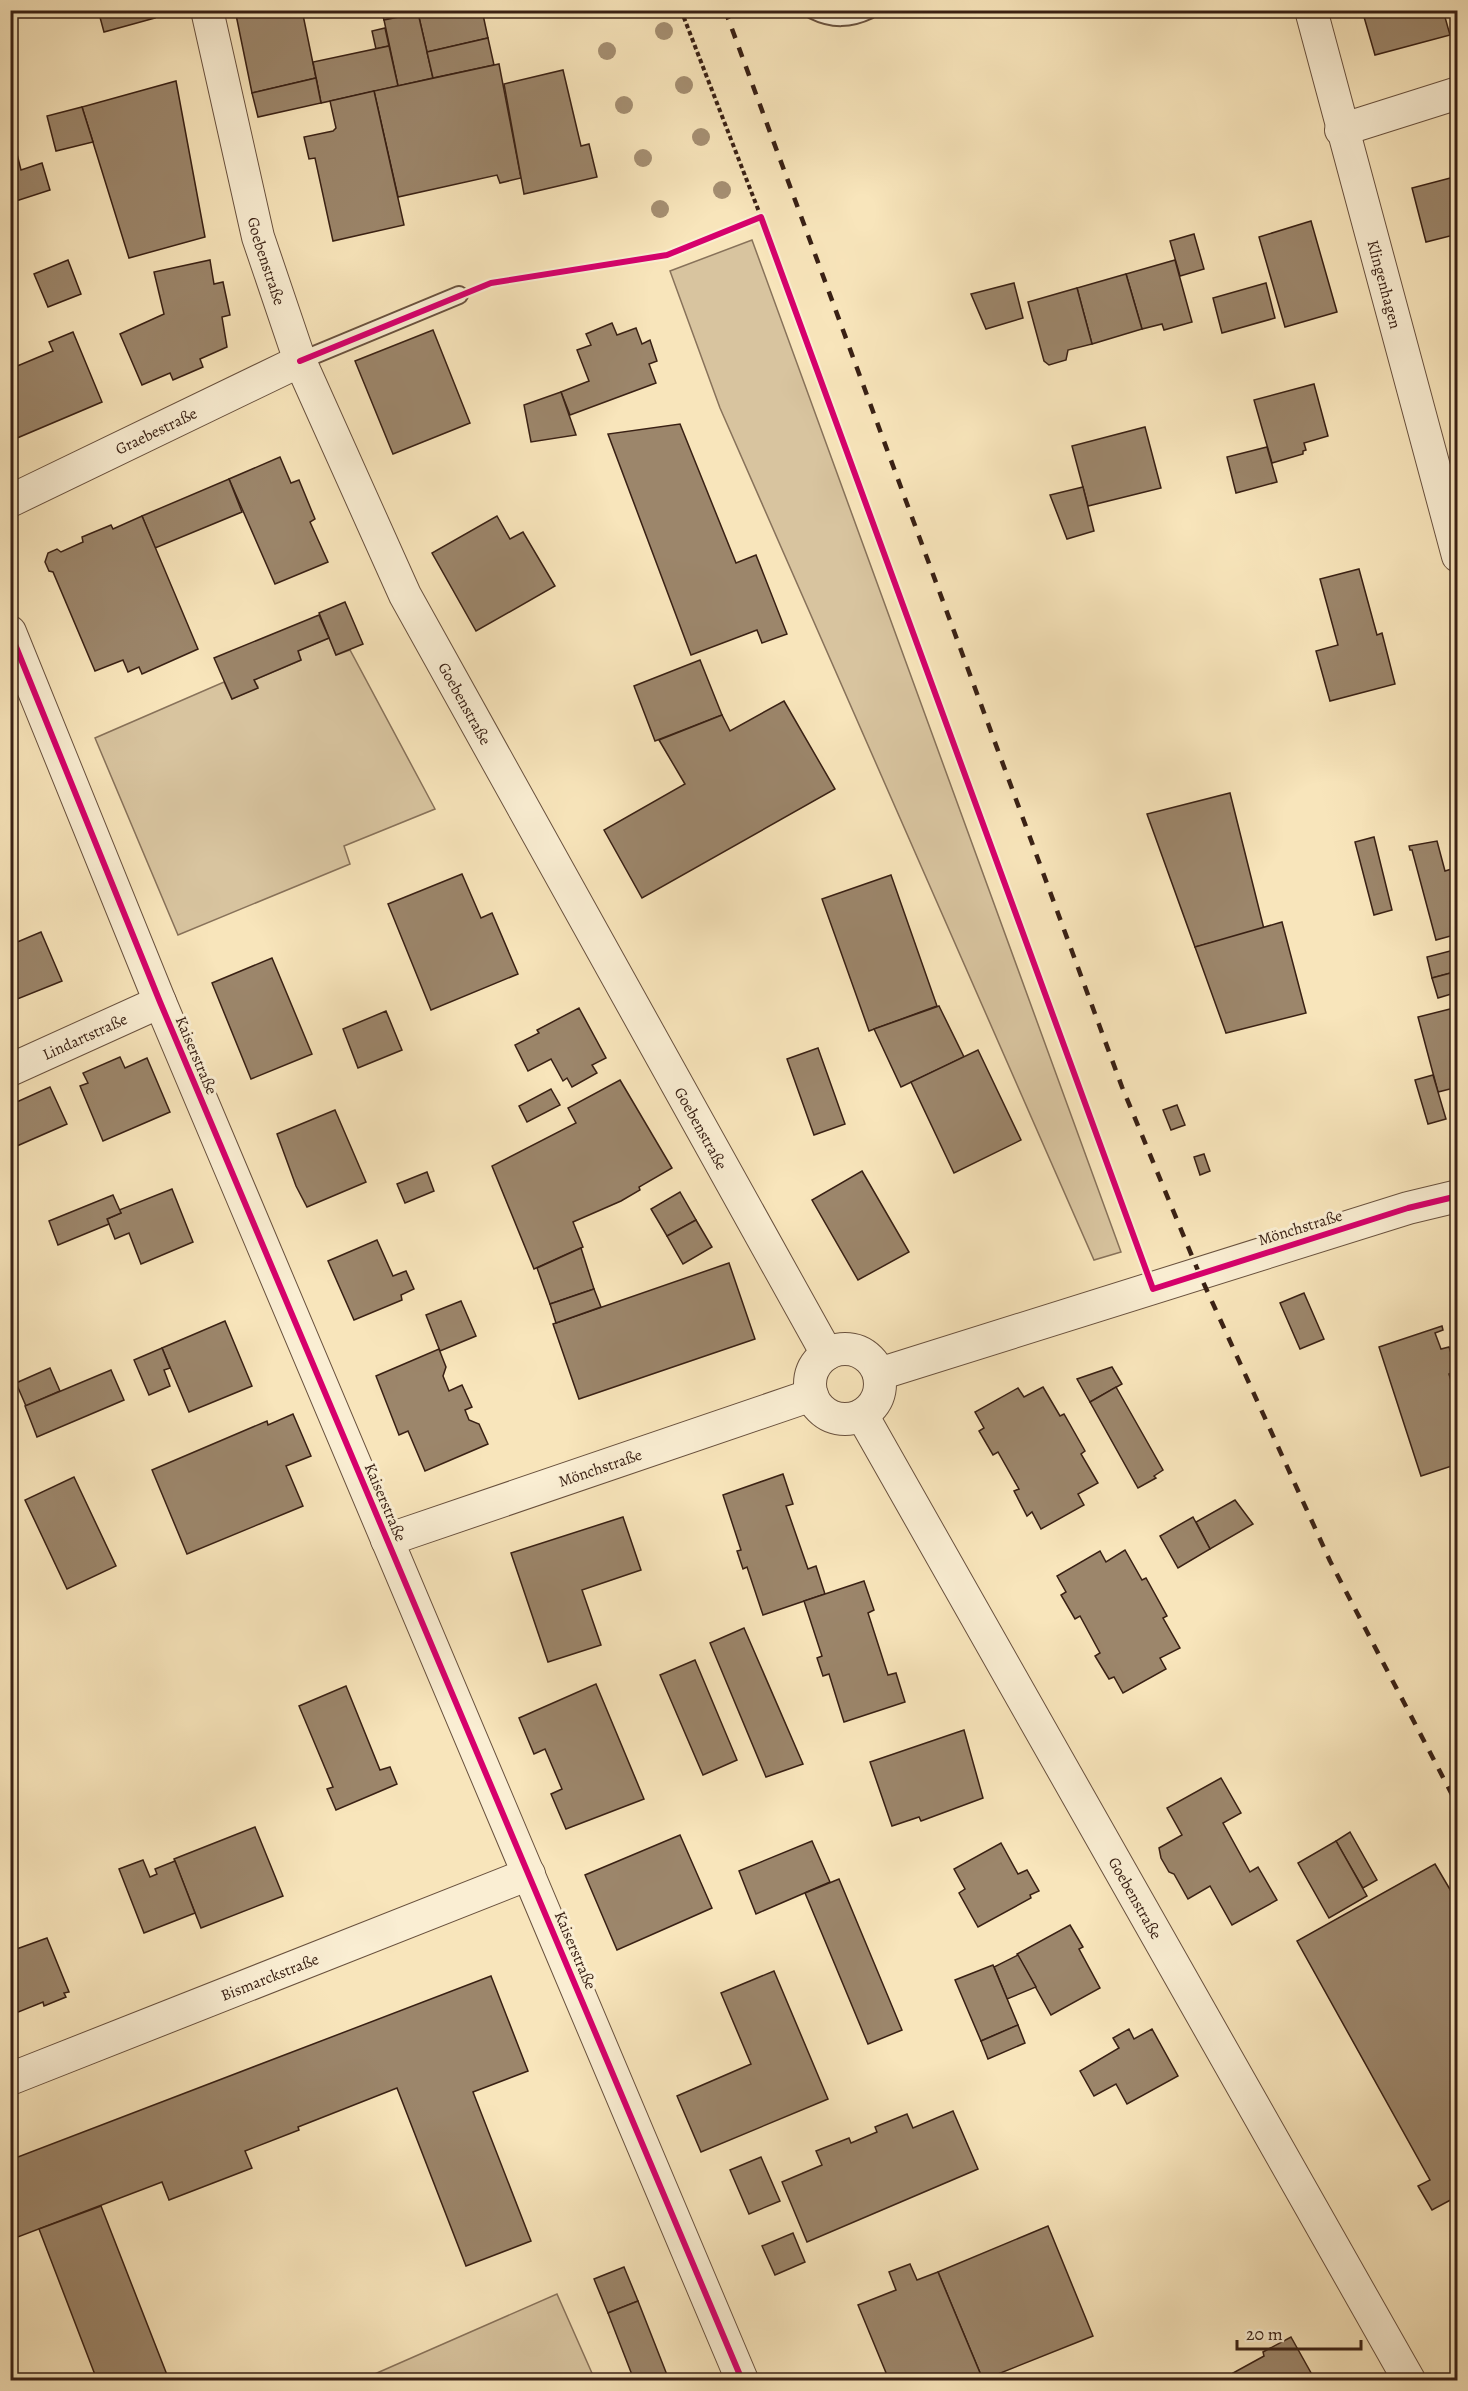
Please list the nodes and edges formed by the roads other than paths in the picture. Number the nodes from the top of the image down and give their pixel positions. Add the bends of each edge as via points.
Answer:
1 (207, 10) edge
2 (813, 10) edge
3 (869, 10) edge
4 (1311, 10) edge
5 (1458, 93) edge
6 (1341, 130) junction
7 (459, 295) road end
8 (300, 361) junction
9 (10, 501) edge
10 (1458, 556) edge
11 (10, 632) edge
12 (160, 1002) junction
13 (10, 1070) edge
14 (1458, 1196) edge
15 (827, 1354) junction
16 (879, 1374) junction
17 (812, 1395) junction
18 (862, 1415) junction
19 (387, 1540) junction
20 (529, 1874) junction
21 (10, 2079) edge
22 (742, 2380) edge
23 (1409, 2380) edge

1 - 8 street, Goebenstraße via 258,237
2 - 3 lane via 834,17 853,17
4 - 6 street, Klingenhagen
5 - 6 street
6 - 10 street, Klingenhagen
7 - 8 lane
8 - 9 street, Graebestraße
8 - 15 street, Goebenstraße via 405,595
11 - 12 street, Kaiserstraße
12 - 13 street, Lindartstraße
12 - 19 street, Kaiserstraße
14 - 16 street, Mönchstraße via 1408,1208
15 - 16 street via 842,1349 858,1351 871,1360
15 - 17 street via 812,1371
16 - 18 street via 878,1397
17 - 18 street via 819,1408 832,1417 847,1420
17 - 19 street, Mönchstraße
18 - 23 street, Goebenstraße
19 - 20 street, Kaiserstraße
20 - 21 street, Bismarckstraße
20 - 22 street, Kaiserstraße

